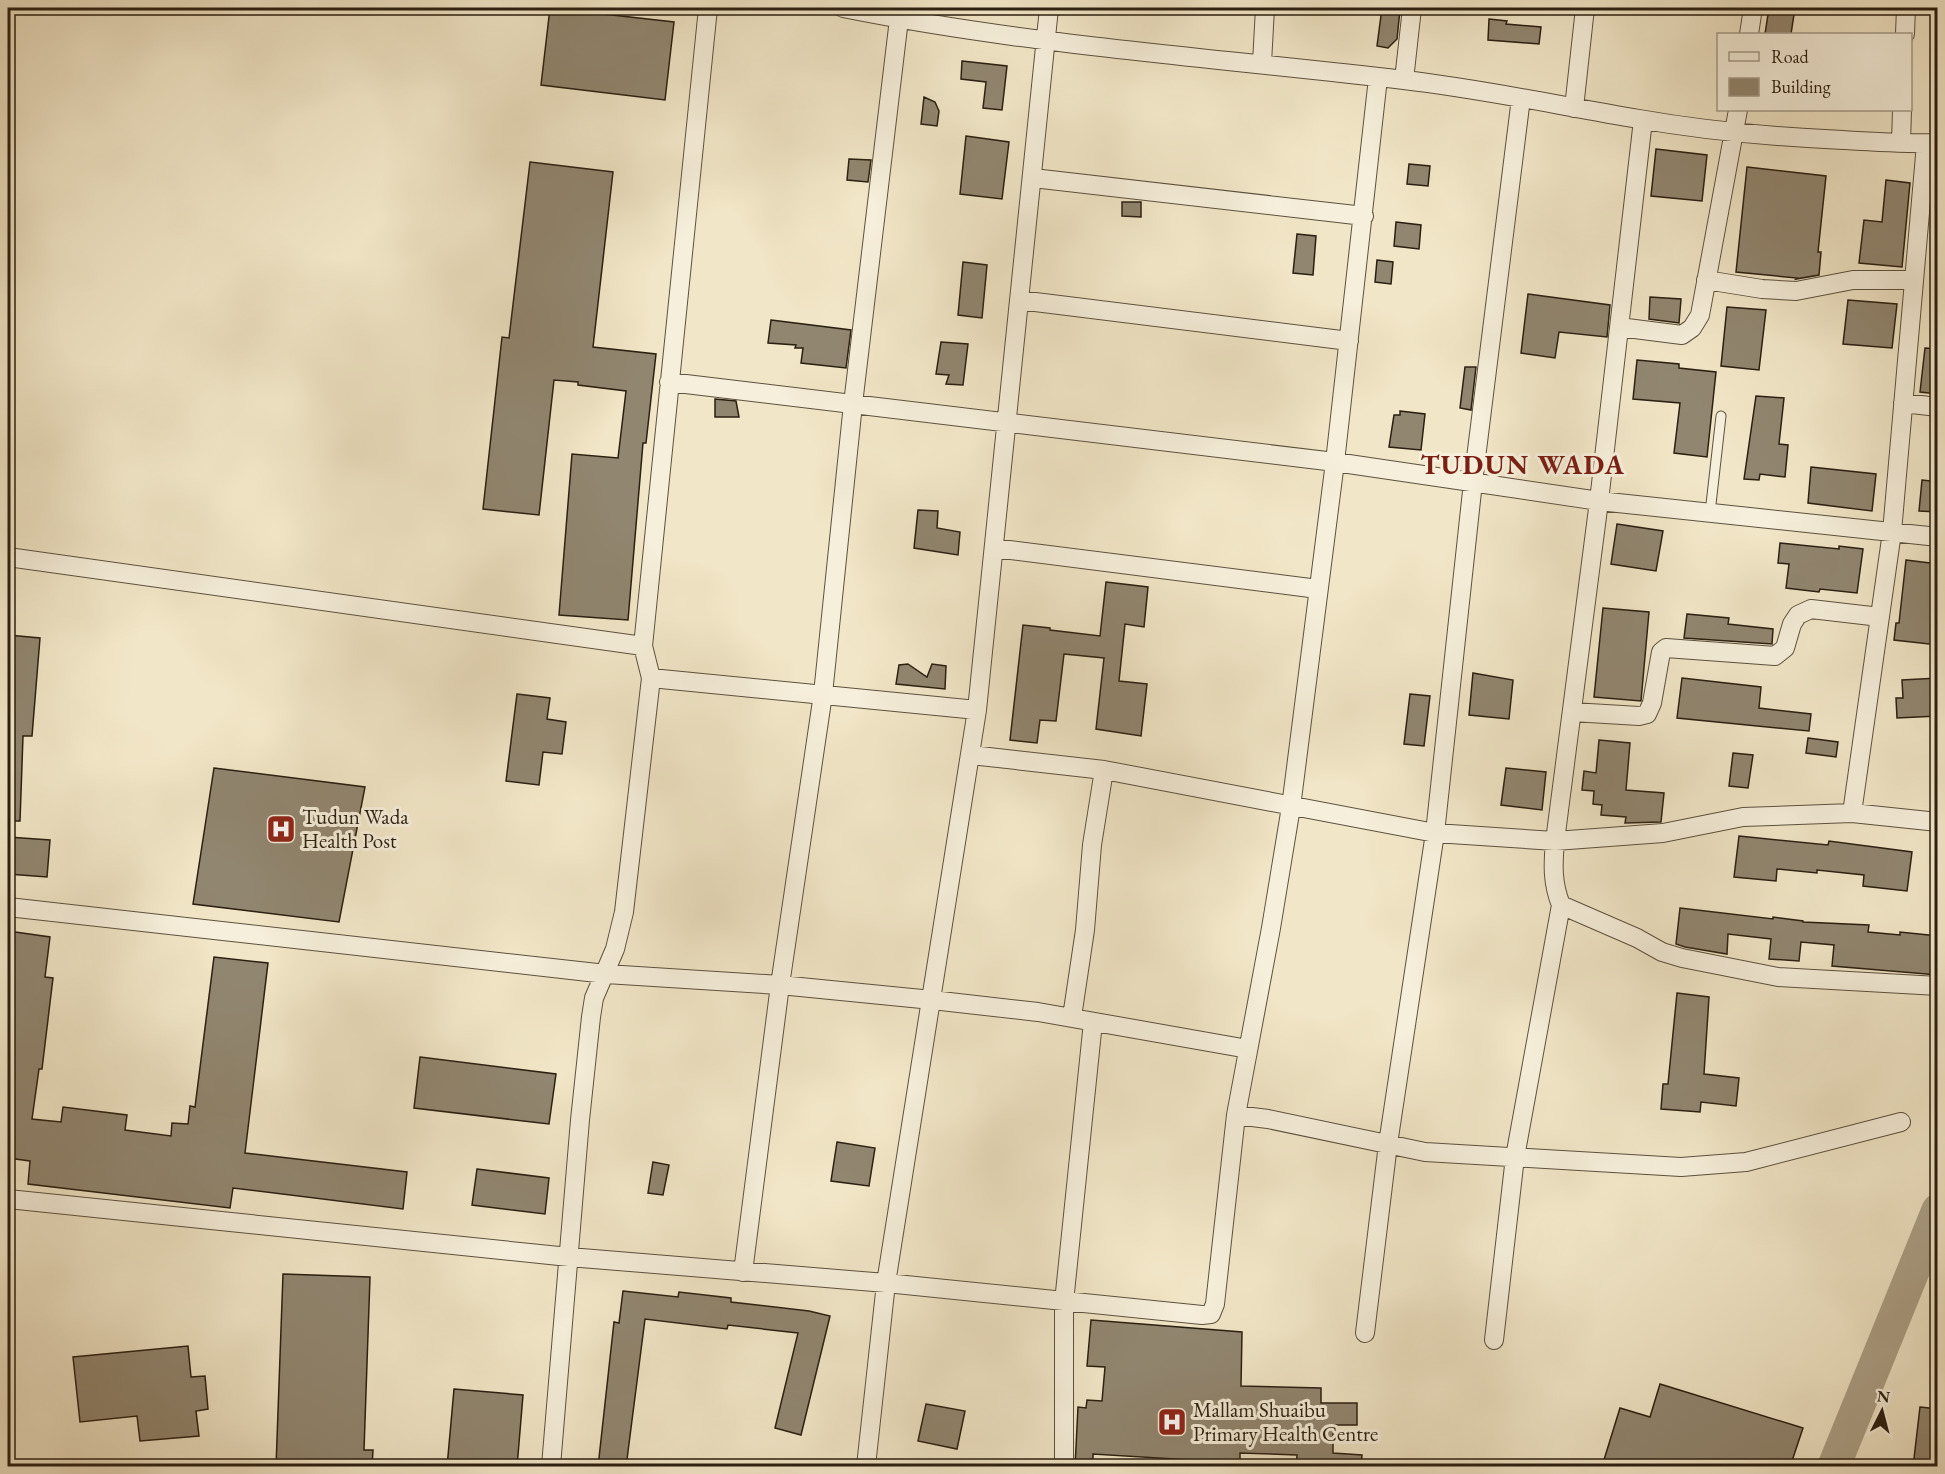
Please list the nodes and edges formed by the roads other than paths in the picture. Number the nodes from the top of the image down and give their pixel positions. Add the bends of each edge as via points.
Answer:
1 (708, 8) edge
2 (843, 8) edge
3 (1049, 8) edge
4 (1265, 8) edge
5 (1412, 8) edge
6 (1585, 8) edge
7 (1753, 8) edge
8 (1906, 8) edge
9 (909, 16) edge
10 (1749, 33) edge
11 (1905, 33) edge
12 (1046, 41) junction
13 (1262, 63) junction
14 (1378, 78) junction
15 (1404, 80) junction
16 (1521, 98) junction
17 (1574, 108) junction
18 (1738, 111) edge
19 (1902, 111) edge
20 (1643, 120) junction
21 (1735, 132) junction
22 (1901, 143) junction
23 (1932, 144) edge
24 (1033, 178) junction
25 (1930, 178) edge
26 (1364, 216) junction
27 (1707, 280) junction
28 (1914, 280) junction
29 (1018, 300) junction
30 (1619, 327) junction
31 (1349, 340) junction
32 (669, 382) junction
33 (1903, 403) junction
34 (853, 404) junction
35 (1938, 407) edge
36 (1721, 416) dead end
37 (1005, 423) junction
38 (1335, 462) junction
39 (1473, 482) junction
40 (1599, 501) junction
41 (1710, 513) junction
42 (1892, 532) junction
43 (1938, 537) edge
44 (994, 548) junction
45 (8, 557) edge
46 (1318, 589) junction
47 (1880, 617) junction
48 (643, 646) junction
49 (651, 678) junction
50 (824, 694) junction
51 (977, 710) junction
52 (1572, 712) junction
53 (971, 756) junction
54 (1104, 770) junction
55 (1291, 807) junction
56 (1852, 813) junction
57 (1938, 822) edge
58 (1435, 833) junction
59 (1555, 841) junction
60 (1561, 905) junction
61 (8, 907) edge
62 (606, 974) junction
63 (780, 985) junction
64 (1938, 986) edge
65 (932, 999) junction
66 (1072, 1017) junction
67 (1093, 1022) junction
68 (1248, 1049) junction
69 (1236, 1115) junction
70 (1901, 1122) dead end
71 (1388, 1144) junction
72 (1515, 1157) junction
73 (8, 1199) edge
74 (569, 1257) junction
75 (743, 1272) junction
76 (886, 1283) junction
77 (1064, 1302) junction
78 (1365, 1333) dead end
79 (1494, 1340) dead end
80 (551, 1467) edge
81 (866, 1467) edge
82 (1064, 1467) edge

1 - 32 street
2 - 9 street
3 - 12 street
4 - 13 street
5 - 15 street
6 - 17 street
7 - 10 street
8 - 11 street
9 - 12 street
9 - 34 street
12 - 13 street
12 - 24 street
13 - 14 street
14 - 15 street
14 - 26 street
15 - 16 street
16 - 17 street
16 - 39 street
17 - 20 street
18 - 21 street
19 - 22 street
20 - 21 street
20 - 30 street
21 - 22 street
21 - 27 street
22 - 23 street
23 - 25 street
24 - 26 street
24 - 29 street
25 - 28 street
26 - 31 street
27 - 28 street via 1796,291 1853,280
27 - 30 street via 1700,315 1682,335
28 - 33 street
29 - 31 street
29 - 37 street
30 - 40 street
31 - 38 street
32 - 34 street
32 - 48 street
33 - 35 street
33 - 42 street
34 - 37 street
34 - 50 street
36 - 41 lane
37 - 38 street
37 - 44 street
38 - 39 street
38 - 46 street
39 - 40 street
39 - 58 street
40 - 41 street
40 - 52 street
41 - 42 street
42 - 43 street
42 - 47 street
44 - 46 street
44 - 51 street
45 - 48 street
46 - 55 street
47 - 52 street via 1810,609 1798,615 1785,648 1775,656 1666,648 1661,652 1653,703 1647,714
47 - 56 street
48 - 49 street
49 - 50 street
49 - 62 street via 624,912
50 - 51 street
50 - 63 street
51 - 53 street
52 - 59 street
53 - 54 street
53 - 65 street
54 - 55 street
54 - 66 street
55 - 58 street
55 - 68 street
56 - 57 street
56 - 59 street via 1743,817 1663,832
58 - 59 street
58 - 71 street
59 - 60 street via 1552,873
60 - 64 street via 1682,958 1778,977
60 - 72 street
61 - 62 street
62 - 63 street
62 - 74 street via 594,998 591,1017
63 - 65 street
63 - 75 street
65 - 66 street
65 - 76 street
66 - 67 street
67 - 68 street
67 - 77 street
68 - 69 street
69 - 71 street
69 - 77 street via 1211,1314
70 - 72 street via 1746,1162 1681,1167
71 - 72 street via 1425,1152
71 - 78 street
72 - 79 street
73 - 74 street
74 - 75 street
74 - 80 street
75 - 76 street
76 - 77 street
76 - 81 street
77 - 82 street

